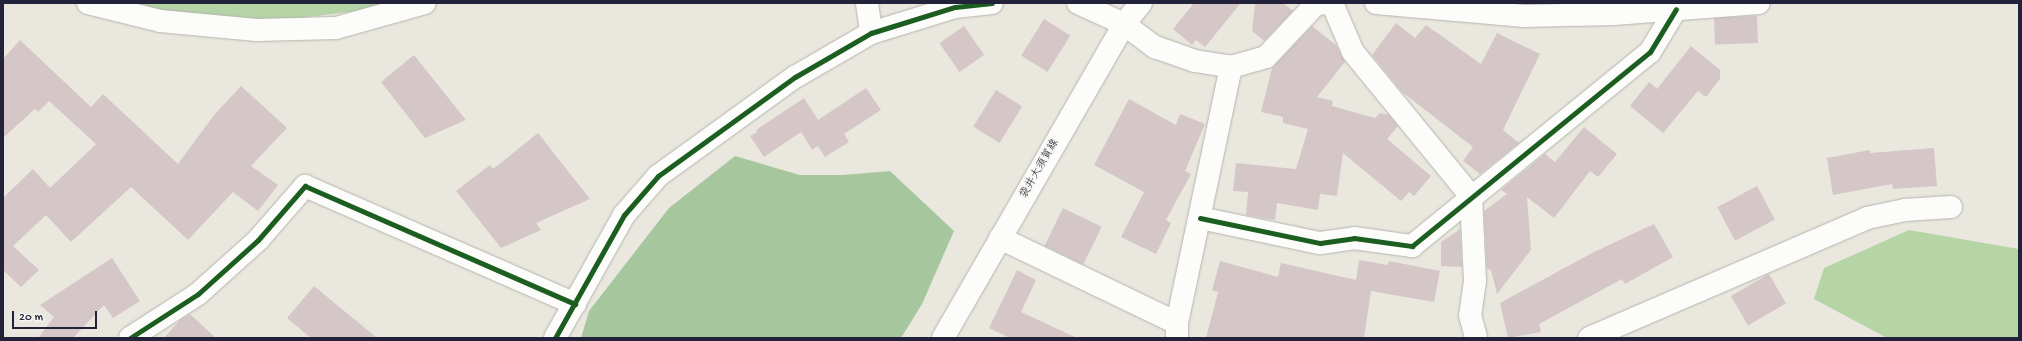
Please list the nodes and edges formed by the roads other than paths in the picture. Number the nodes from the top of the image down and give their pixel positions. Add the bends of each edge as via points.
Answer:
1 (88, 3) edge
2 (425, 3) edge
3 (867, 3) edge
4 (992, 3) edge
5 (1078, 3) edge
6 (1141, 3) edge
7 (1327, 3) edge
8 (1332, 3) edge
9 (1376, 3) edge
10 (1759, 3) edge
11 (1676, 9) junction
12 (1124, 24) junction
13 (871, 33) junction
14 (1231, 67) junction
15 (1471, 196) junction
16 (1951, 207) dead end
17 (1200, 218) junction
18 (1000, 238) junction
19 (575, 304) junction
20 (1177, 331) edge
21 (130, 338) edge
22 (555, 338) edge
23 (943, 338) edge
24 (1476, 338) edge
25 (1589, 338) edge

1 - 2 street via 160,21 257,30 336,28
3 - 13 street
4 - 13 street via 955,6
5 - 12 street
6 - 12 street, 袋井大須賀線
7 - 14 street via 1316,4 1266,57
8 - 15 street via 1353,52
9 - 11 street via 1524,16
10 - 11 street
11 - 15 street via 1650,52
12 - 14 street via 1155,47 1195,61
12 - 18 street, 袋井大須賀線
13 - 19 street via 795,77 658,176 624,215
14 - 17 street
15 - 17 street via 1412,246 1354,238 1320,243
15 - 24 street via 1475,281 1470,315
16 - 25 street via 1905,210 1867,218
17 - 20 street
18 - 20 street
18 - 23 street, 袋井大須賀線
19 - 21 street via 305,186 258,240 198,294
19 - 22 street

